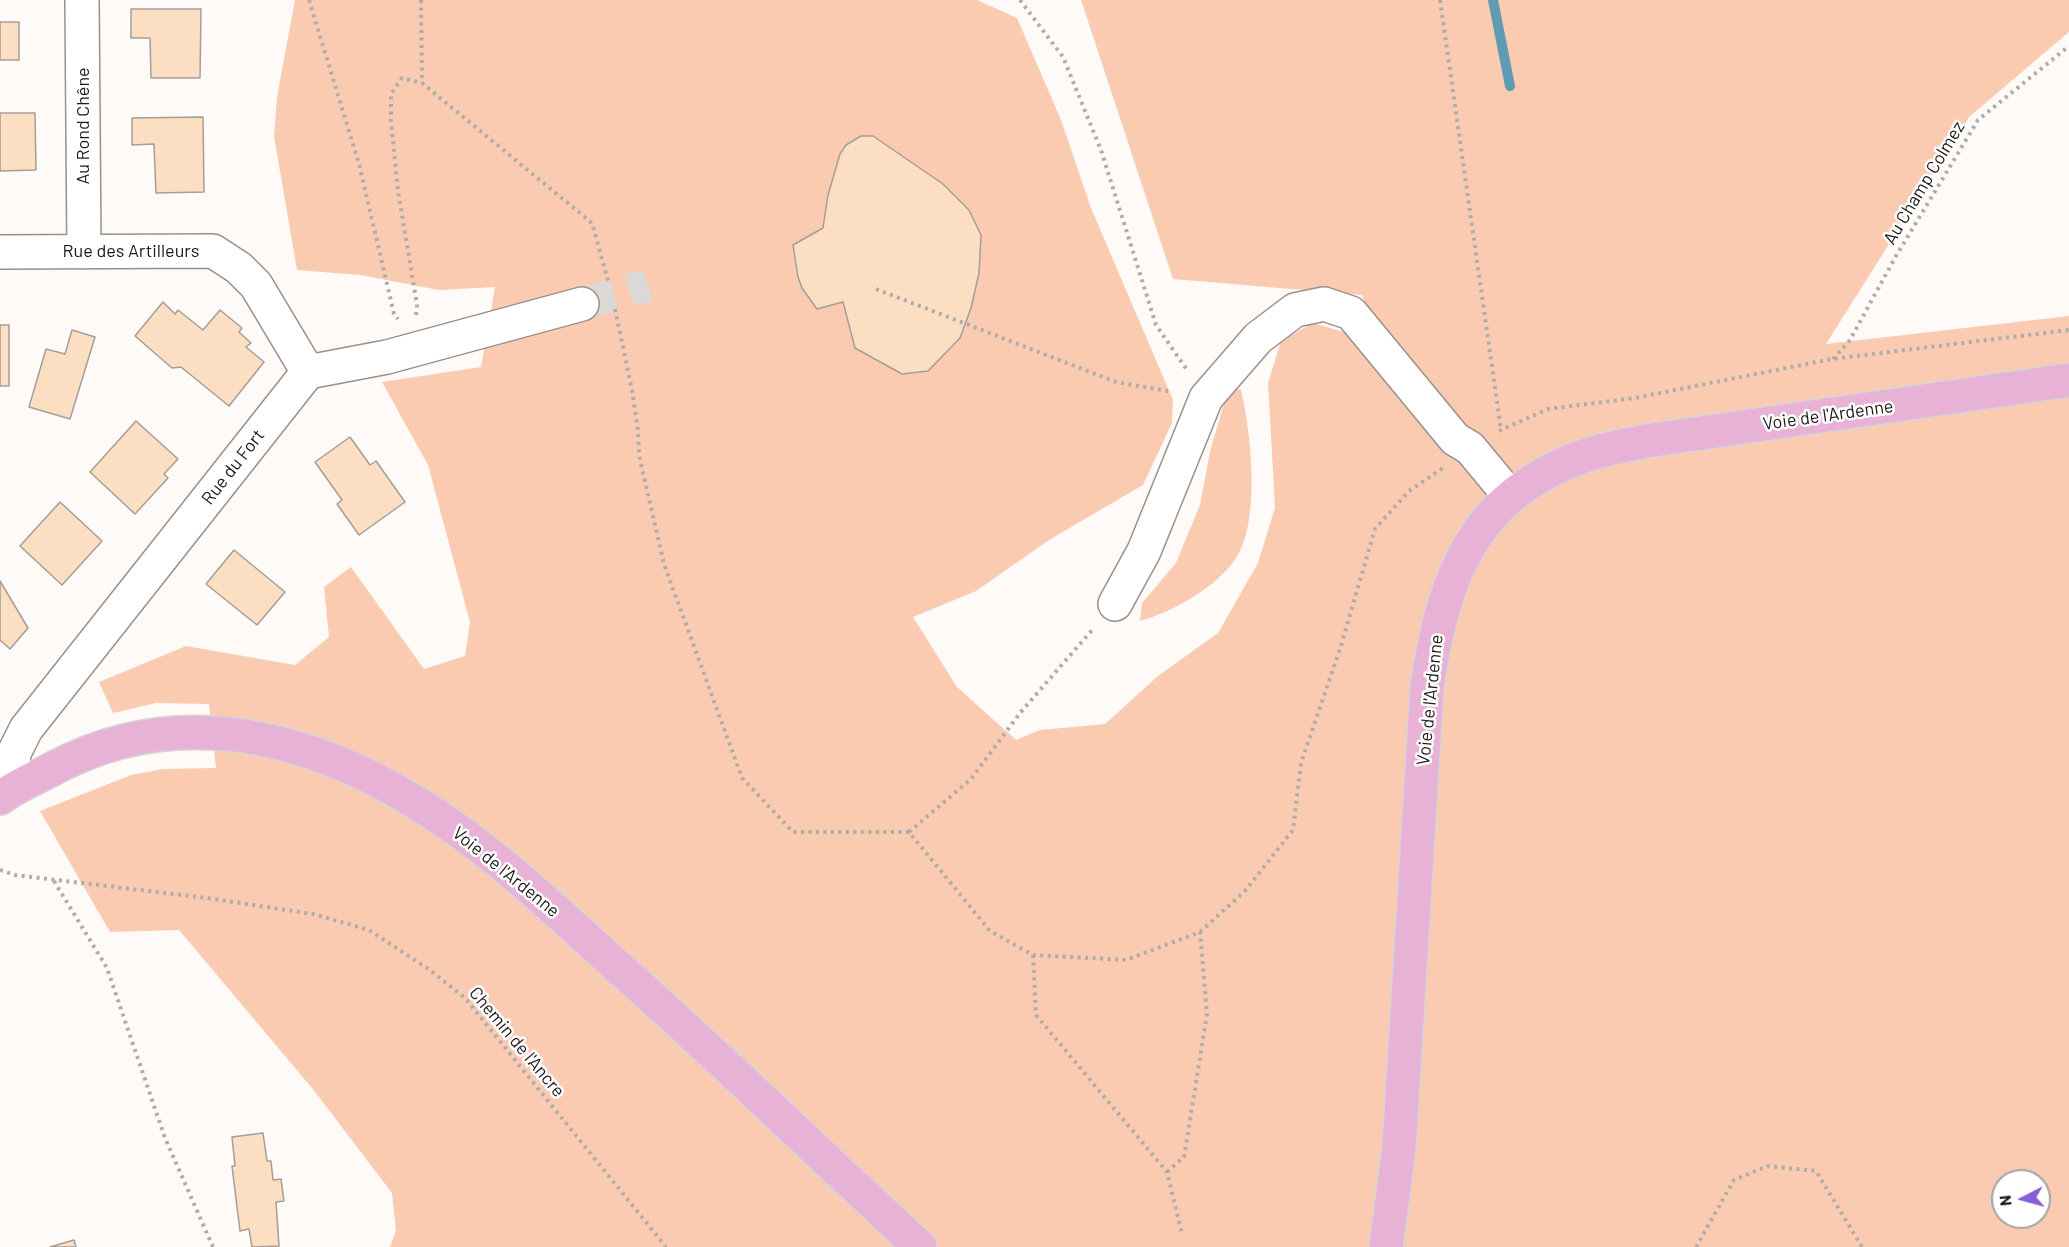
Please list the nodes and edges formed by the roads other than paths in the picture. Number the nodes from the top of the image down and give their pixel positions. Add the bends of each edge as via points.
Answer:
1 (82, 0) edge
2 (0, 252) edge
3 (84, 252) junction
4 (582, 304) tunnel mouth
5 (308, 372) junction
6 (2069, 380) edge
7 (1509, 495) junction
8 (1115, 604) road end
9 (2, 796) edge
10 (920, 1247) edge
11 (1386, 1247) edge

1 - 3 street, Au Rond Chêne
2 - 3 street, Rue des Artilleurs
3 - 5 street, Rue des Artilleurs via 213,250 256,285
4 - 5 street via 417,349
5 - 9 street, Rue du Fort via 26,729
6 - 7 main road, Voie de l'Ardenne via 1646,441 1584,456
7 - 8 street via 1466,452 1351,313 1324,304 1295,310 1258,338 1206,398 1144,552
7 - 11 main road, Voie de l'Ardenne via 1457,566 1436,630 1427,687 1399,1148
9 - 10 main road, Voie de l'Ardenne via 70,760 118,741 163,732 211,731 269,740 355,770 421,805 530,888 709,1048

